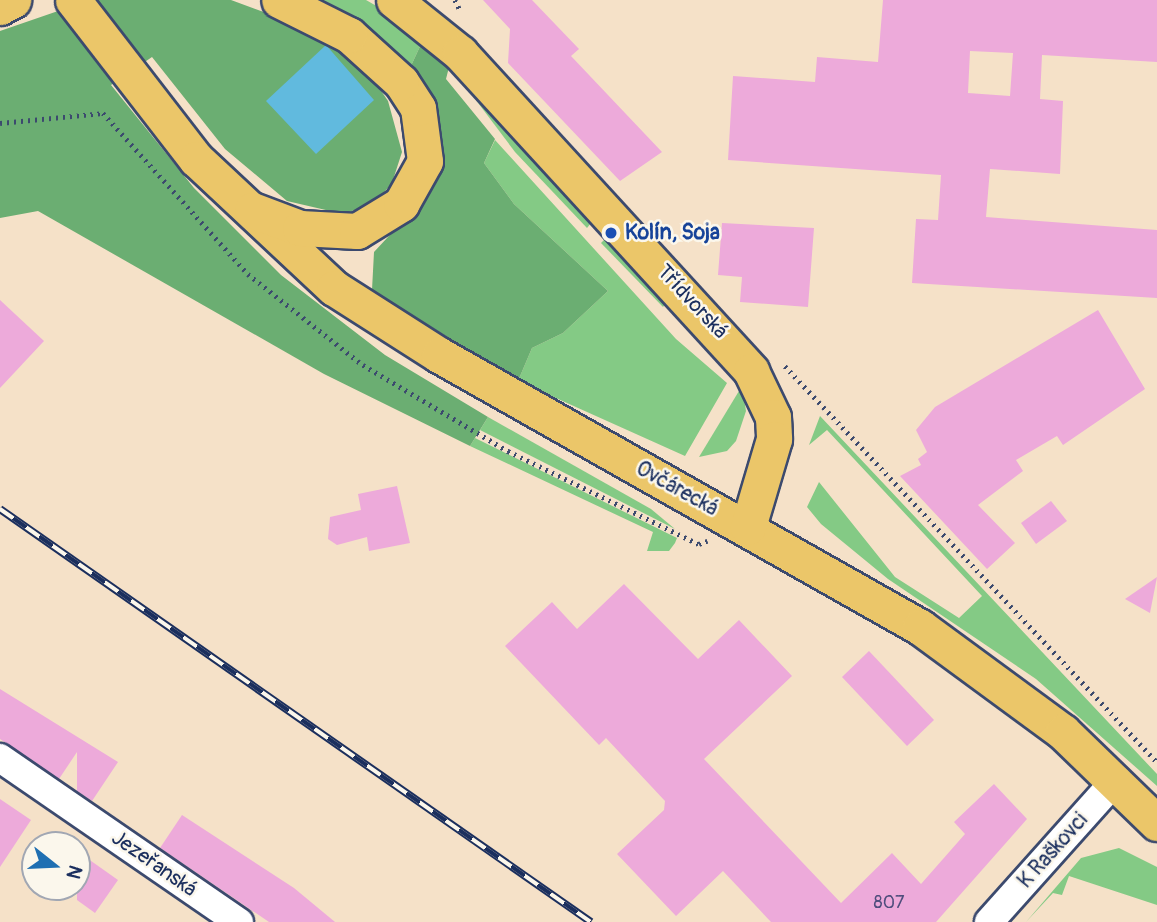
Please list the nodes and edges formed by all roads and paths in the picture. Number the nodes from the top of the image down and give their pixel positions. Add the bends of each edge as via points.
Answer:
1 (13, 0) edge
2 (73, 0) edge
3 (279, 0) edge
4 (394, 0) edge
5 (0, 7) edge
6 (239, 205) junction
7 (775, 355) dead end
8 (748, 527) junction
9 (0, 758) edge
10 (1157, 762) edge
11 (1116, 780) junction
12 (1157, 823) edge
13 (239, 922) edge
14 (989, 922) edge

1 - 5 main road
2 - 6 main road, Ovčárecká via 196,159
3 - 6 main road via 349,35 401,82 418,108 425,161 401,204 357,230 300,228
4 - 8 main road, Třídvorská via 460,53 751,371 773,417 774,439
6 - 8 main road, Ovčárecká via 334,288 387,324
7 - 10 path
8 - 11 main road, Ovčárecká via 981,669
9 - 13 street, Jezeřanská
11 - 12 main road, Ovčárecká
11 - 14 street, K Raškovci

